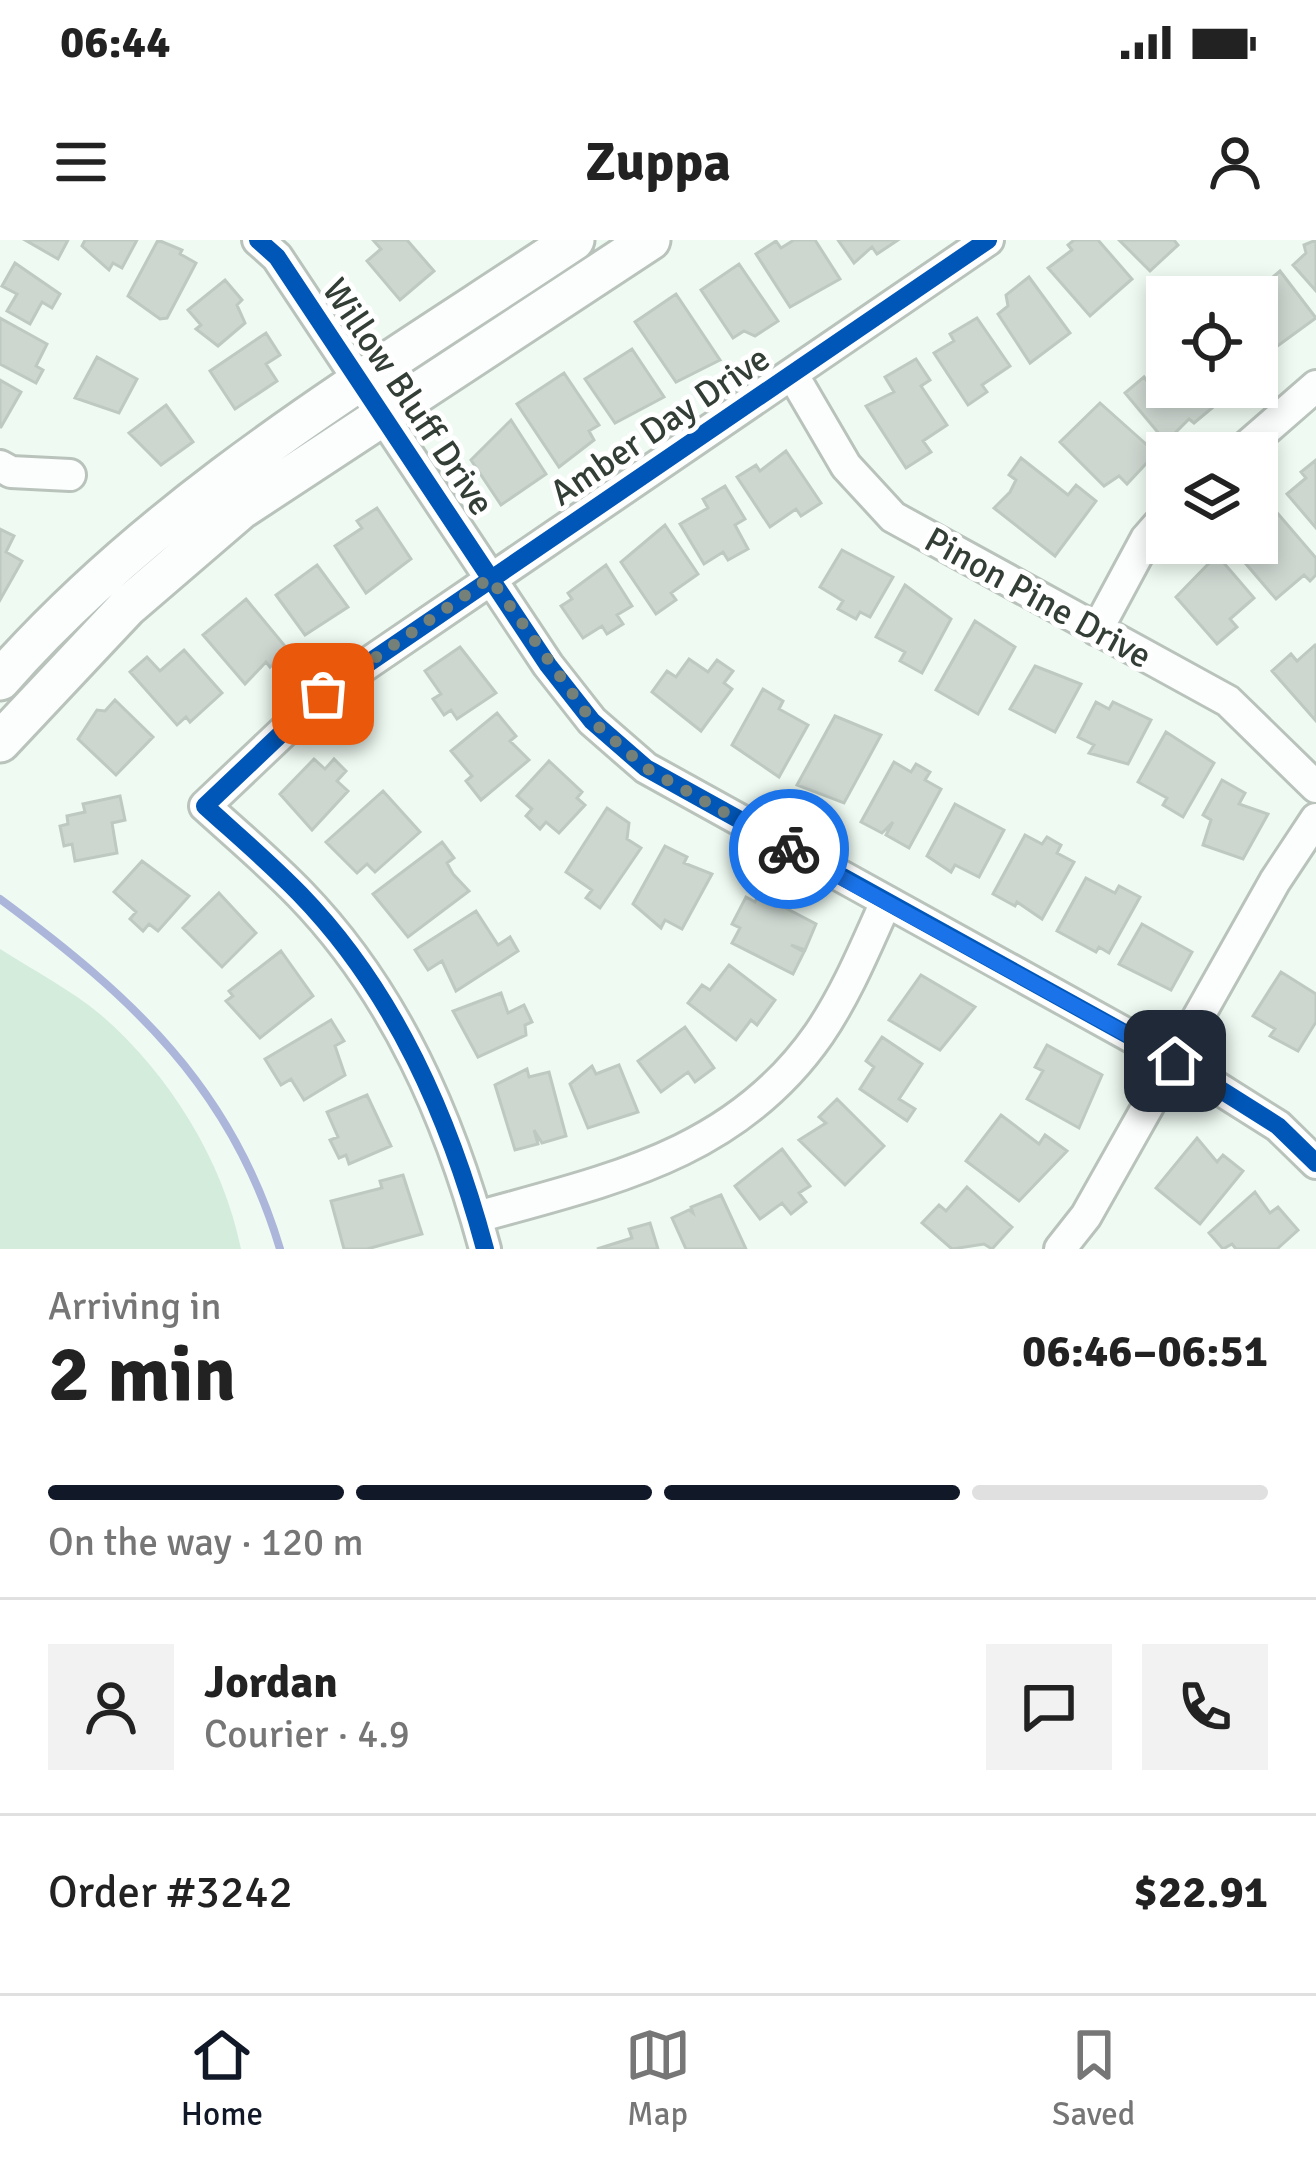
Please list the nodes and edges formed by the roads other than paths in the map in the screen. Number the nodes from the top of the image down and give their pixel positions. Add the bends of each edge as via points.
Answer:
1 (574, 240) edge
2 (650, 240) edge
3 (988, 240) edge
4 (277, 246) edge
5 (794, 376) junction
6 (357, 384) junction
7 (1316, 386) edge
8 (380, 419) junction
9 (1262, 432) edge
10 (0, 466) edge
11 (70, 475) dead end
12 (1146, 539) edge
13 (490, 578) junction
14 (1097, 630) junction
15 (0, 680) edge
16 (0, 742) edge
17 (1316, 787) edge
18 (1316, 819) edge
19 (886, 902) junction
20 (1175, 1061) junction
21 (1316, 1162) edge
22 (477, 1217) junction
23 (485, 1249) edge
24 (1060, 1249) edge

1 - 6 main road
2 - 8 main road
3 - 5 street, Amber Day Drive
4 - 6 street, Willow Bluff Drive
5 - 13 street, Amber Day Drive
5 - 14 street, Pinon Pine Drive via 846,466 880,506
6 - 8 street, Willow Bluff Drive
6 - 15 main road via 169,517 97,578
7 - 9 street
8 - 13 street, Willow Bluff Drive
8 - 16 main road via 179,557
10 - 11 street
12 - 14 street
13 - 19 street, Willow Bluff Drive via 592,721 646,768
13 - 22 street, Amber Day Drive via 323,694 205,806 301,894 379,994 439,1107
14 - 17 street, Pinon Pine Drive via 1228,701
18 - 20 street
19 - 20 street, Willow Bluff Drive
19 - 22 street via 818,1035 778,1084 726,1125 670,1159
20 - 21 street, Willow Bluff Drive via 1278,1126
20 - 24 street
22 - 23 street

